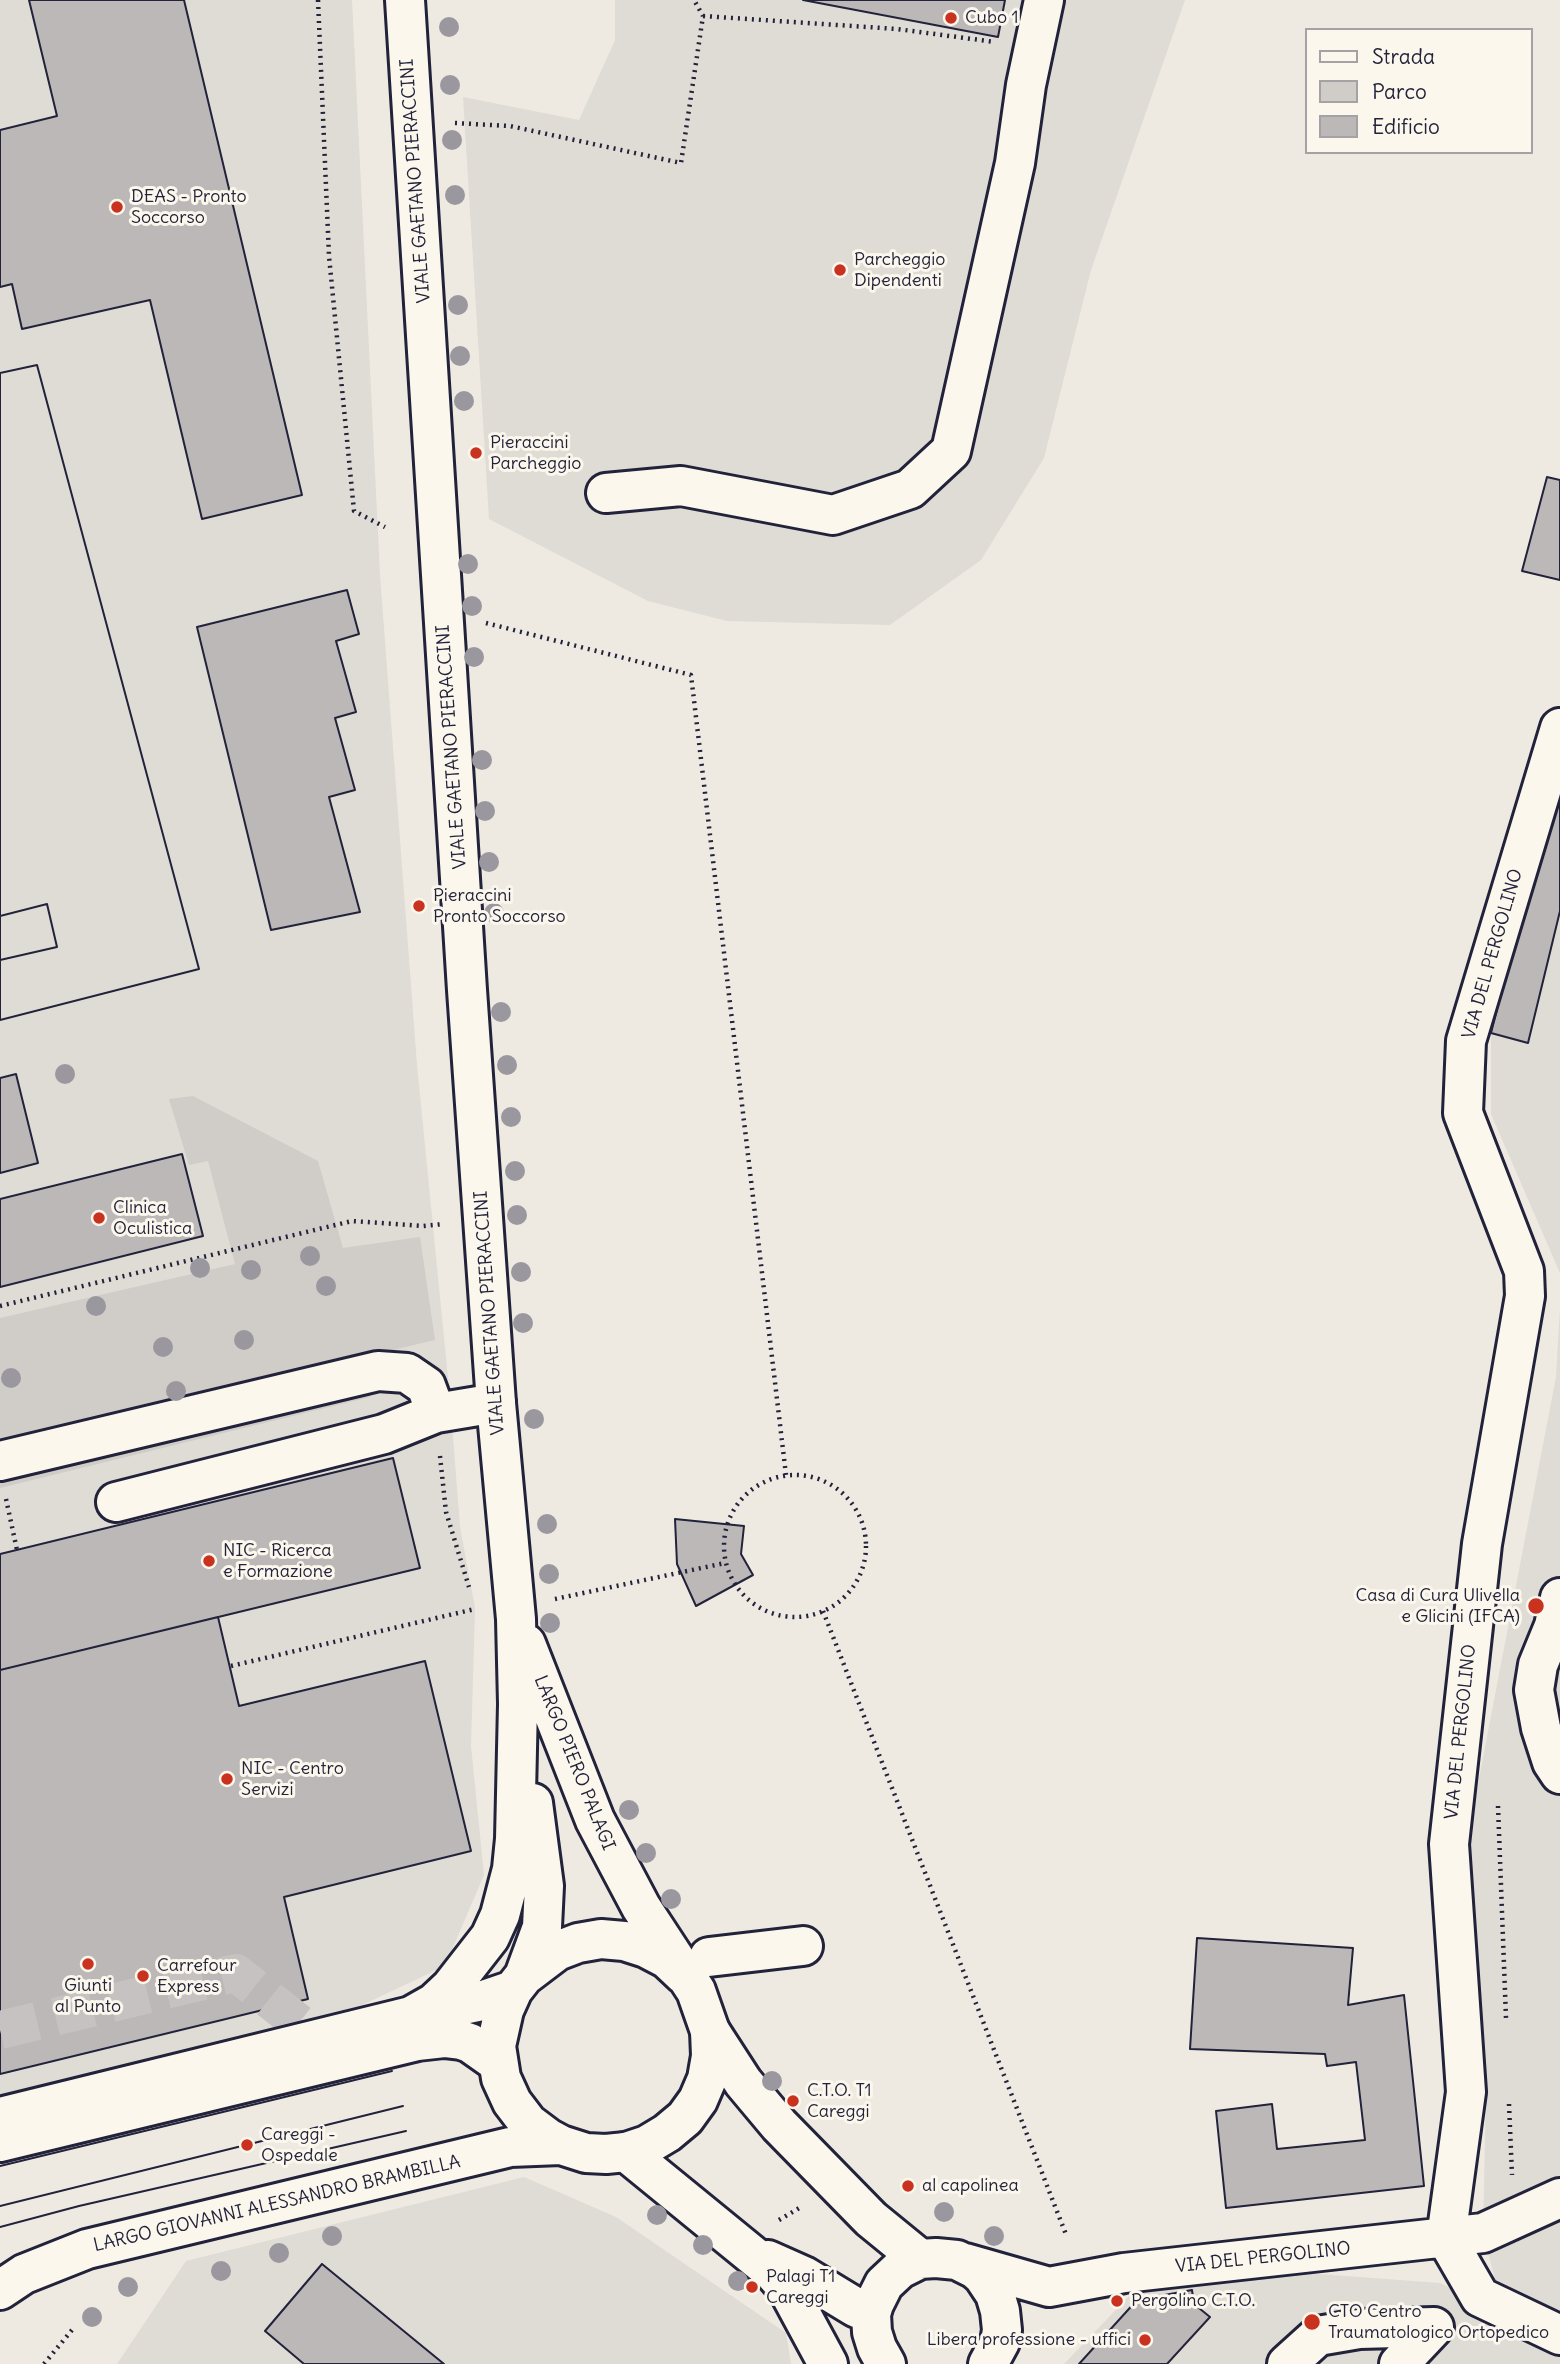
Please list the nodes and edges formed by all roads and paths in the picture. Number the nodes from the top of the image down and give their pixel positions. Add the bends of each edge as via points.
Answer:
1 (318, 0) edge
2 (405, 0) edge
3 (694, 0) edge
4 (1044, 0) edge
5 (703, 16) junction
6 (1003, 43) dead end
7 (412, 125) junction
8 (606, 493) dead end
9 (385, 527) dead end
10 (485, 623) dead end
11 (1559, 737) edge
12 (483, 1220) junction
13 (0, 1306) edge
14 (496, 1403) junction
15 (427, 1415) junction
16 (786, 1475) junction
17 (3, 1479) edge
18 (116, 1502) dead end
19 (17, 1550) dead end
20 (725, 1563) junction
21 (1560, 1598) edge
22 (532, 1610) junction
23 (824, 1611) junction
24 (231, 1666) dead end
25 (1560, 1687) edge
26 (517, 1704) junction
27 (1560, 1705) edge
28 (1560, 1774) edge
29 (1497, 1797) dead end
30 (809, 1958) dead end
31 (705, 1969) junction
32 (519, 1983) junction
33 (411, 2016) junction
34 (1506, 2028) dead end
35 (710, 2031) junction
36 (497, 2062) junction
37 (1509, 2096) dead end
38 (0, 2117) edge
39 (0, 2142) edge
40 (561, 2146) junction
41 (626, 2152) junction
42 (1560, 2198) edge
43 (810, 2201) dead end
44 (1513, 2219) junction
45 (1068, 2237) dead end
46 (1446, 2238) junction
47 (762, 2239) junction
48 (920, 2259) junction
49 (965, 2263) junction
50 (1049, 2287) junction
51 (0, 2290) edge
52 (871, 2314) junction
53 (72, 2330) dead end
54 (1560, 2335) edge
55 (995, 2347) edge
56 (838, 2363) edge
57 (44, 2364) edge
58 (886, 2364) edge
59 (1287, 2364) edge
60 (1399, 2364) edge

1 - 9 path via 329,256 354,511
2 - 7 main road, VIALE GAETANO PIERACCINI
3 - 5 path
4 - 8 main road via 1014,163 951,451 910,489 833,515 681,486
5 - 6 path via 897,29
5 - 7 path via 681,163 510,126
7 - 12 main road, VIALE GAETANO PIERACCINI
10 - 16 path via 691,675
11 - 46 main road, VIA DEL PERGOLINO via 1466,1041 1463,1113 1524,1270 1525,1296 1482,1544 1449,1844 1466,2092
12 - 13 path via 423,1226 352,1221
12 - 14 main road, VIALE GAETANO PIERACCINI
14 - 15 main road
14 - 22 main road, VIALE GAETANO PIERACCINI
15 - 17 main road via 426,1386 407,1373 378,1371
15 - 18 main road via 384,1434
15 - 24 path via 437,1437 446,1512 475,1608
16 - 20 path via 770,1479 739,1502 727,1524
16 - 23 path via 819,1478 835,1487 858,1512 864,1528 866,1548 858,1578 847,1595
17 - 19 path
20 - 22 path
20 - 23 path via 744,1597 756,1606 792,1618
21 - 28 main road via 1534,1690 1541,1728
22 - 26 main road, LARGO PIERO PALAGI
22 - 31 main road, LARGO PIERO PALAGI via 595,1820 641,1908
23 - 45 path
25 - 27 main road
26 - 32 main road, LARGO PIERO PALAGI via 544,1886 542,1927
26 - 33 main road, LARGO PIERO PALAGI via 515,1839 500,1915 491,1937 451,1987
29 - 34 path
30 - 31 main road
31 - 32 main road, LARGO PIERO PALAGI via 624,1941 601,1940 556,1951
31 - 35 main road, LARGO PIERO PALAGI via 696,1991
32 - 33 main road via 478,2002
32 - 36 main road, LARGO PIERO PALAGI via 498,2030
33 - 38 main road
35 - 41 main road, LARGO PIERO PALAGI via 707,2079 685,2118 648,2145
35 - 48 main road, LARGO PIERO PALAGI via 743,2082 779,2125 871,2219
36 - 39 main road via 461,2040 417,2041
36 - 40 main road, LARGO PIERO PALAGI via 512,2102 537,2132
37 - 44 path
40 - 41 main road, LARGO PIERO PALAGI via 586,2153
40 - 51 main road, LARGO GIOVANNI ALESSANDRO BRAMBILLA via 510,2147 87,2249 37,2268
41 - 47 main road
42 - 44 main road
43 - 47 path
44 - 46 main road via 1483,2233
46 - 50 main road, VIA DEL PERGOLINO via 1124,2273
46 - 54 main road via 1480,2297
47 - 52 main road via 804,2276
47 - 56 main road via 787,2288
48 - 49 main road
48 - 52 main road via 884,2284
49 - 50 main road, VIA DEL PERGOLINO
49 - 55 main road via 983,2276 995,2294 1000,2311
50 - 55 main road
52 - 56 main road
52 - 58 main road via 872,2332
53 - 57 path
59 - 60 main road via 1318,2336 1359,2329 1434,2327

